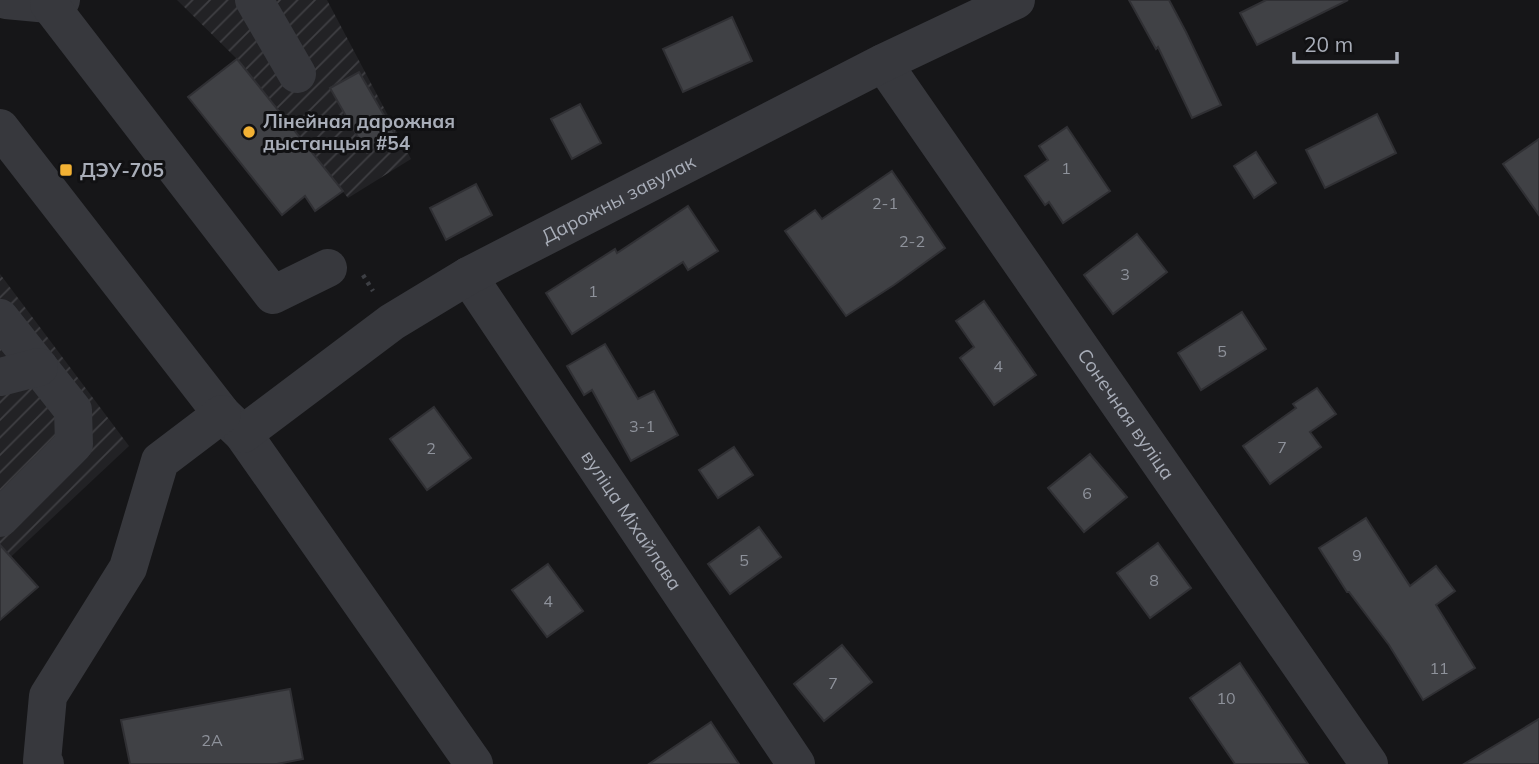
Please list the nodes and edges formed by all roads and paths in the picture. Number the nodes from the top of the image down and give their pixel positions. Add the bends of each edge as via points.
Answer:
1 (6, 0) edge
2 (254, 0) edge
3 (1016, 0) edge
4 (55, 2) edge
5 (883, 63) junction
6 (297, 74) dead end
7 (0, 128) edge
8 (328, 268) joint
9 (468, 276) junction
10 (0, 318) edge
11 (392, 322) junction
12 (39, 367) junction
13 (0, 377) edge
14 (233, 424) junction
15 (0, 518) edge
16 (45, 764) edge
17 (474, 764) edge
18 (796, 764) edge
19 (1369, 764) edge

1 - 4 street
2 - 6 street
3 - 5 street, Дарожны завулак
4 - 8 street via 273,295
5 - 9 street, Дарожны завулак
5 - 19 street, Сонечная вуліца
7 - 14 street
8 - 11 path via 355,261
9 - 11 street, Дарожны завулак
9 - 18 street, вуліца Міхайлава
10 - 12 street
11 - 14 street, Дарожны завулак
12 - 13 street
12 - 15 street via 73,410 74,444
14 - 16 street, Дарожны завулак via 160,461 128,568 48,696
14 - 17 street

